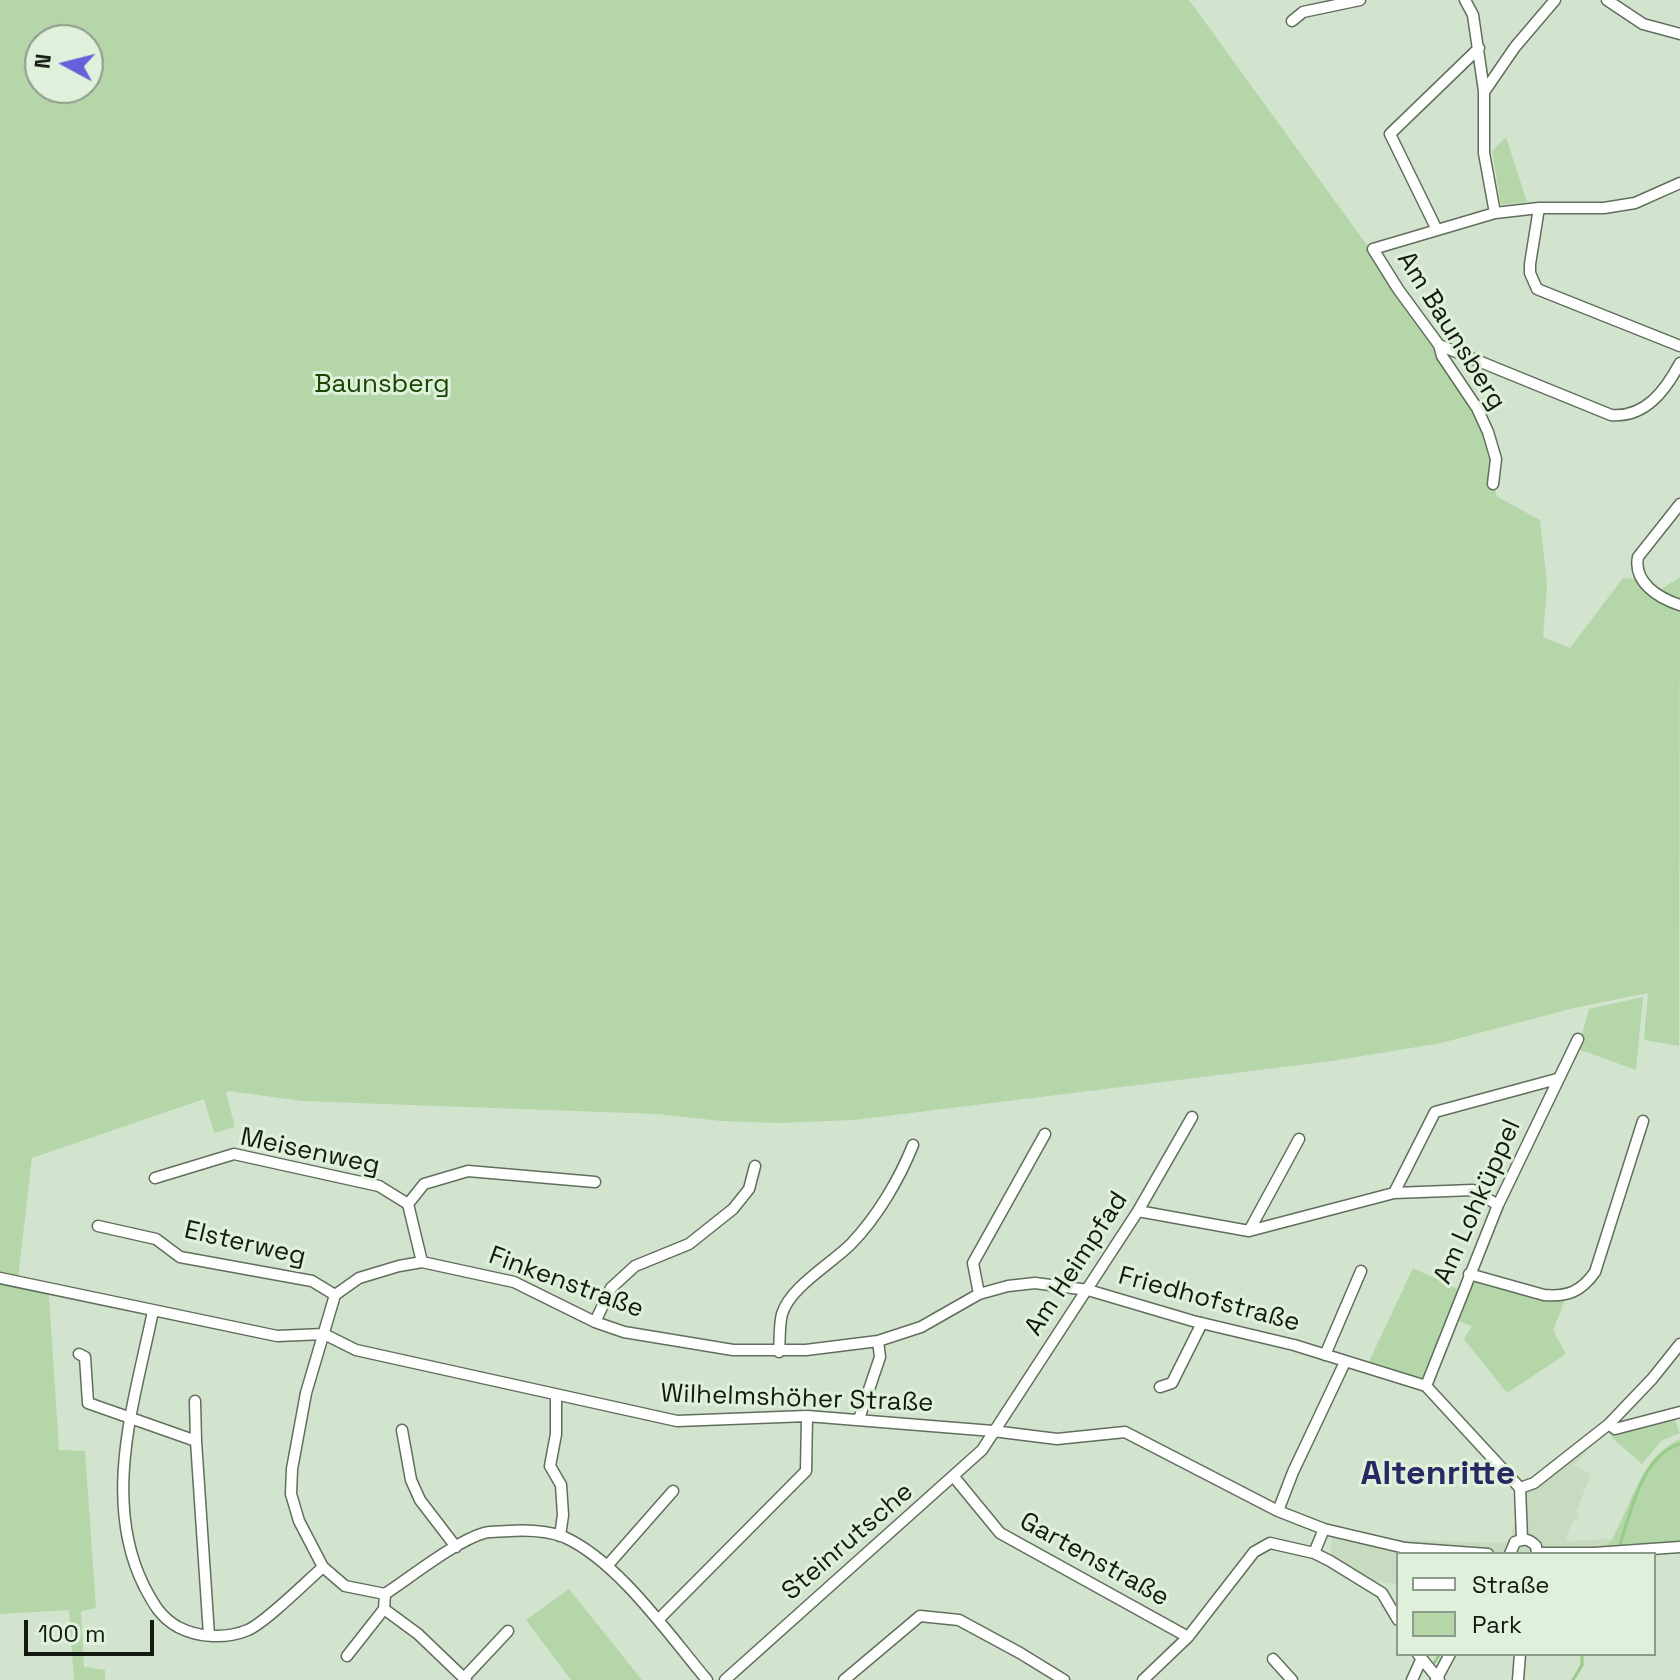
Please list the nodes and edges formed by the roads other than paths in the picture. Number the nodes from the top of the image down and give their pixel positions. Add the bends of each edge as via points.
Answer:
1 (1360, 0) edge
2 (1465, 0) edge
3 (1555, 0) edge
4 (1607, 0) edge
5 (1292, 21) dead end
6 (1680, 34) edge
7 (1479, 48) junction
8 (1484, 92) junction
9 (1680, 183) edge
10 (1539, 208) junction
11 (1495, 213) junction
12 (1437, 230) junction
13 (1439, 345) junction
14 (1680, 346) edge
15 (1680, 363) edge
16 (1493, 484) dead end
17 (1680, 504) edge
18 (1680, 605) edge
19 (1578, 1039) dead end
20 (1557, 1079) junction
21 (1192, 1117) dead end
22 (1643, 1121) dead end
23 (1045, 1134) dead end
24 (1299, 1139) dead end
25 (913, 1145) dead end
26 (755, 1166) dead end
27 (155, 1178) dead end
28 (595, 1182) dead end
29 (1394, 1193) junction
30 (408, 1204) junction
31 (1498, 1205) junction
32 (1138, 1211) junction
33 (98, 1226) dead end
34 (1249, 1231) junction
35 (422, 1262) junction
36 (1361, 1271) dead end
37 (1469, 1274) junction
38 (0, 1278) edge
39 (1035, 1283) joint
40 (1088, 1290) junction
41 (979, 1294) junction
42 (335, 1295) junction
43 (153, 1311) junction
44 (595, 1322) junction
45 (1202, 1323) junction
46 (324, 1334) junction
47 (878, 1341) junction
48 (1680, 1344) edge
49 (779, 1352) junction
50 (79, 1354) dead end
51 (1325, 1355) junction
52 (1345, 1362) junction
53 (1426, 1386) junction
54 (1160, 1387) dead end
55 (556, 1396) junction
56 (195, 1401) dead end
57 (1680, 1412) edge
58 (807, 1416) junction
59 (131, 1419) junction
60 (859, 1419) junction
61 (1609, 1424) junction
62 (402, 1430) dead end
63 (993, 1431) junction
64 (196, 1441) junction
65 (954, 1477) junction
66 (1520, 1488) junction
67 (673, 1491) dead end
68 (1278, 1511) junction
69 (1324, 1529) junction
70 (560, 1536) junction
71 (1522, 1539) junction
72 (456, 1547) junction
73 (1680, 1547) edge
74 (1460, 1552) edge
75 (1511, 1552) edge
76 (1537, 1552) edge
77 (1603, 1552) edge
78 (1314, 1553) junction
79 (607, 1566) junction
80 (323, 1567) junction
81 (385, 1594) junction
82 (384, 1609) junction
83 (1396, 1617) edge
84 (658, 1620) junction
85 (508, 1631) dead end
86 (209, 1635) junction
87 (1188, 1637) junction
88 (347, 1656) dead end
89 (1447, 1656) edge
90 (1520, 1656) edge
91 (1273, 1659) dead end
92 (1429, 1670) edge
93 (465, 1679) edge
94 (707, 1680) edge
95 (725, 1680) edge
96 (844, 1680) edge
97 (1064, 1680) edge
98 (1143, 1680) edge
99 (1292, 1680) edge
100 (1412, 1680) edge
101 (1518, 1680) edge

1 - 5 street via 1303,12
2 - 7 street
3 - 8 street
4 - 6 street via 1643,24
7 - 8 street
7 - 12 street via 1390,134
8 - 11 street via 1484,153
9 - 10 street via 1635,203
10 - 11 street
10 - 14 street via 1530,264 1537,289
11 - 12 street
12 - 13 street, Am Baunsberg via 1373,249
13 - 15 street via 1611,415 1629,415 1654,400
13 - 16 street, Am Baunsberg via 1488,432 1496,459
17 - 18 street via 1636,566 1648,587
19 - 20 street, Am Lohküppel
20 - 29 street via 1435,1112
20 - 31 street, Am Lohküppel
21 - 32 street, Am Heimpfad
22 - 37 street via 1588,1282 1566,1297 1556,1297
23 - 41 street via 973,1263
24 - 34 street
25 - 49 street via 903,1169 851,1244 792,1296 782,1314
26 - 44 street via 749,1189 733,1209 689,1244 635,1266 611,1288
27 - 30 street, Meisenweg via 234,1154 379,1186
28 - 30 street via 468,1171 424,1184
29 - 31 street via 1473,1190
29 - 34 street
30 - 35 street
31 - 37 street, Am Lohküppel
32 - 34 street
32 - 40 street, Am Heimpfad
33 - 42 street, Elsterweg via 156,1239 180,1257 312,1281
35 - 42 street, Finkenstraße via 359,1278
35 - 44 street, Finkenstraße via 514,1282
36 - 51 street, Friedhofstraße
37 - 53 street, Am Lohküppel
38 - 43 street, Wilhelmshöher Straße
39 - 40 street, Friedhofstraße
39 - 41 street, Finkenstraße
40 - 45 street, Friedhofstraße
40 - 63 street, Am Heimpfad
41 - 47 street, Finkenstraße via 921,1327
42 - 46 street
43 - 46 street, Wilhelmshöher Straße via 277,1336
43 - 59 street
44 - 49 street, Finkenstraße via 624,1332 733,1350
45 - 51 street, Friedhofstraße
45 - 54 street via 1172,1383
46 - 55 street, Wilhelmshöher Straße via 356,1350
46 - 80 street via 306,1393 291,1494
47 - 49 street, Finkenstraße
47 - 60 street via 880,1357
48 - 61 street
50 - 59 street via 85,1357 88,1403
51 - 52 street, Friedhofstraße
52 - 53 street, Friedhofstraße
52 - 68 street
53 - 66 street
55 - 58 street, Wilhelmshöher Straße via 677,1421
55 - 70 street via 550,1466 561,1485
56 - 64 street
57 - 61 street via 1615,1429
58 - 60 street, Wilhelmshöher Straße
58 - 84 street via 806,1471
59 - 64 street
59 - 86 street via 122,1481 126,1536 139,1576 155,1609 193,1635
60 - 63 street, Wilhelmshöher Straße
61 - 66 street via 1534,1483
62 - 72 street via 420,1500
63 - 65 street, Steinrutsche
63 - 68 street, Wilhelmshöher Straße via 1057,1439 1125,1432
64 - 86 street
65 - 87 street, Gartenstraße via 1000,1533
65 - 95 street, Steinrutsche
66 - 71 street
67 - 79 street
68 - 69 street, Wilhelmshöher Straße
69 - 74 street, Wilhelmshöher Straße via 1405,1548
69 - 78 street
70 - 72 street via 485,1533
70 - 79 street
71 - 75 street
71 - 76 street
72 - 81 street
73 - 77 street
78 - 83 street via 1382,1593
78 - 87 street via 1270,1543 1261,1546
79 - 84 street
80 - 81 street via 345,1586
80 - 86 street via 251,1629
81 - 82 street
82 - 88 street
82 - 93 street
84 - 94 street
85 - 93 street
87 - 98 street
89 - 92 street
90 - 101 street
91 - 99 street
92 - 100 street
96 - 97 street via 920,1616 959,1620

